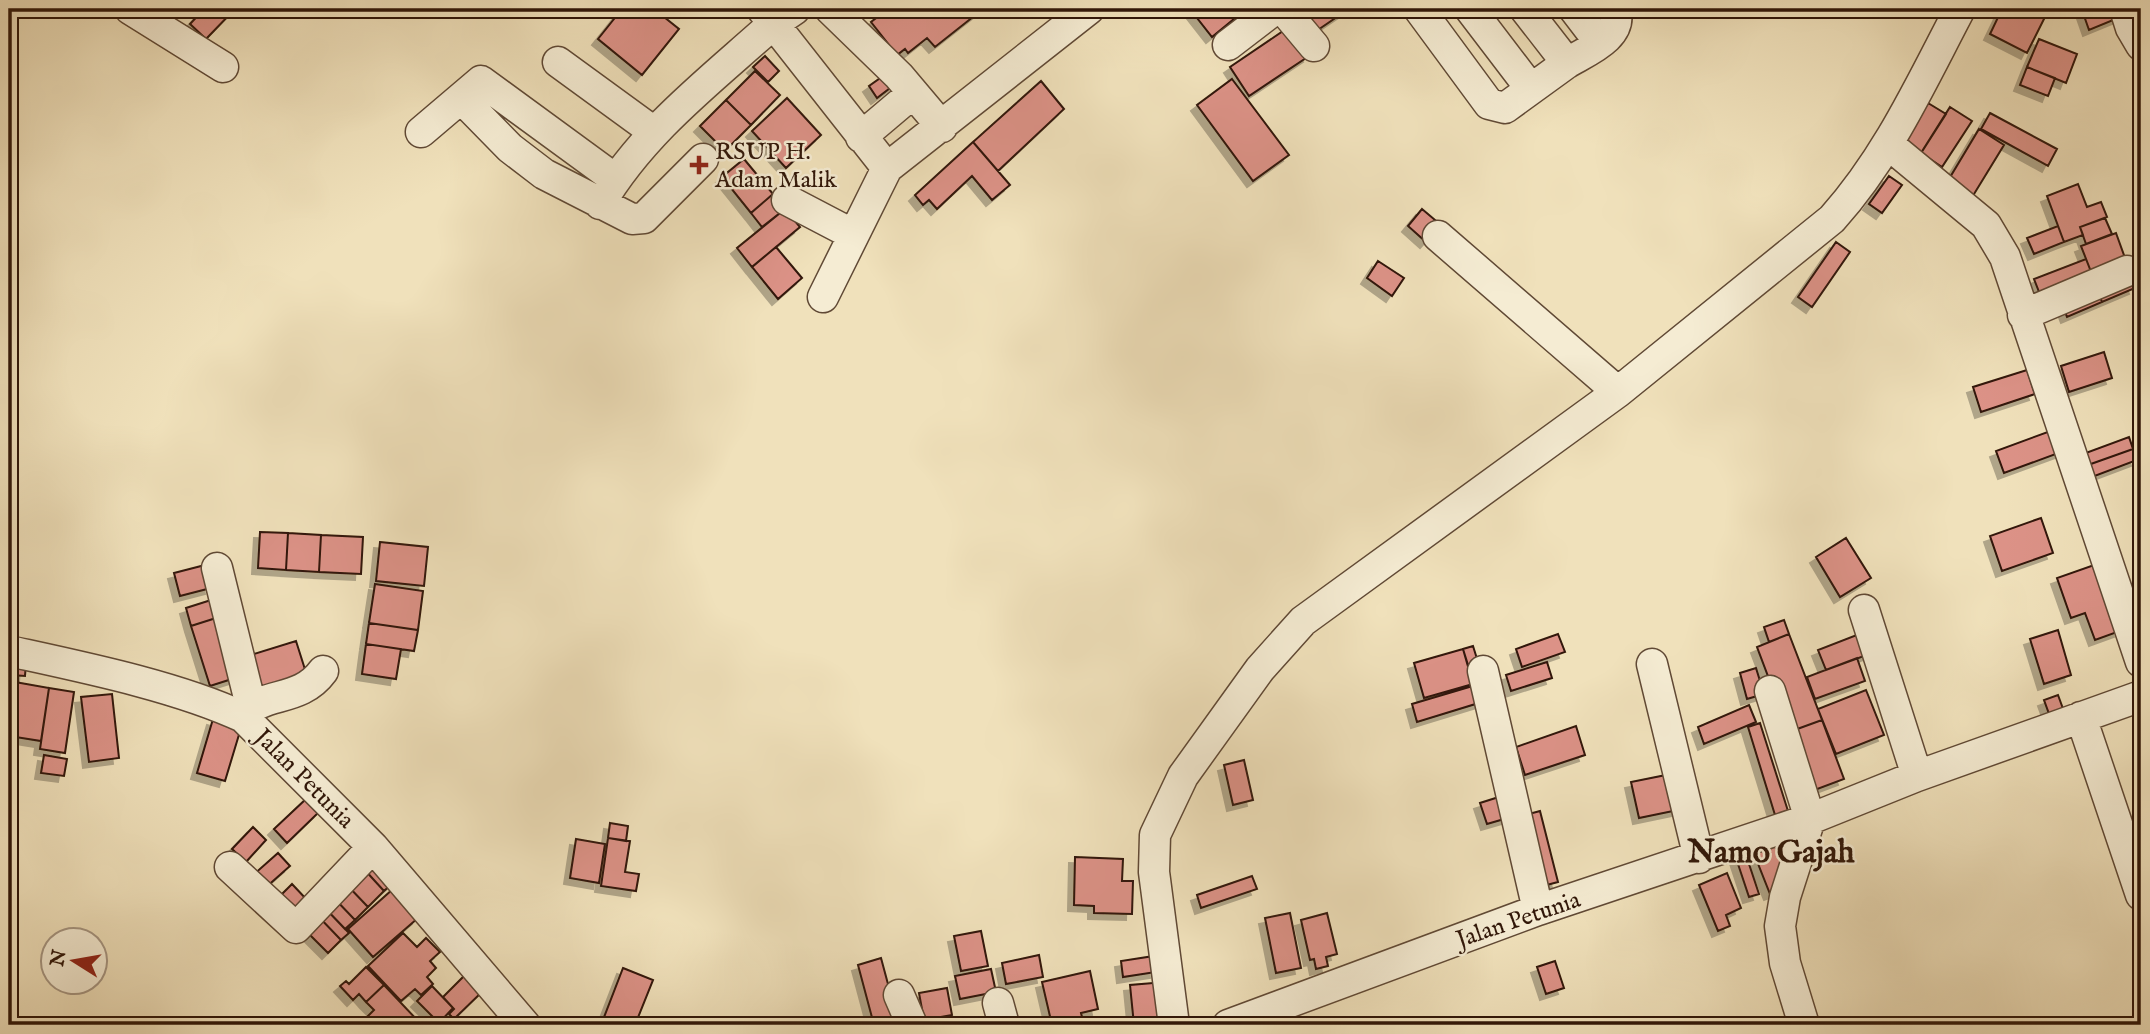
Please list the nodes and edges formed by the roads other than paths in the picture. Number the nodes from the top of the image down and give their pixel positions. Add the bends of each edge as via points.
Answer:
1 (130, 9) edge
2 (830, 9) edge
3 (1089, 9) edge
4 (1275, 9) edge
5 (1283, 9) edge
6 (1419, 9) edge
7 (1470, 9) edge
8 (1525, 9) edge
9 (1574, 9) edge
10 (1615, 9) edge
11 (1960, 9) edge
12 (2125, 9) edge
13 (776, 14) edge
14 (1600, 43) junction
15 (2141, 44) edge
16 (1228, 45) dead end
17 (1314, 46) dead end
18 (558, 62) dead end
19 (1567, 63) junction
20 (223, 67) dead end
21 (1531, 89) junction
22 (913, 93) junction
23 (942, 127) junction
24 (421, 132) dead end
25 (654, 132) junction
26 (861, 137) junction
27 (1888, 144) junction
28 (703, 159) dead end
29 (887, 168) junction
30 (608, 191) junction
31 (787, 200) dead end
32 (852, 234) junction
33 (1438, 236) dead end
34 (2127, 271) dead end
35 (823, 297) dead end
36 (2023, 315) junction
37 (1618, 392) junction
38 (217, 568) dead end
39 (1864, 610) dead end
40 (9, 651) edge
41 (2141, 662) edge
42 (1652, 664) dead end
43 (323, 671) dead end
44 (1483, 671) dead end
45 (1770, 691) dead end
46 (2141, 696) edge
47 (247, 711) junction
48 (2081, 717) junction
49 (1917, 776) junction
50 (1810, 819) junction
51 (373, 847) junction
52 (1699, 858) junction
53 (230, 867) dead end
54 (2141, 895) edge
55 (1538, 910) junction
56 (899, 995) dead end
57 (525, 1025) edge
58 (912, 1025) edge
59 (1174, 1025) edge
60 (1228, 1025) edge
61 (1804, 1025) edge

1 - 20 street
2 - 22 street
3 - 23 street
4 - 16 street
5 - 17 street
6 - 21 street via 1489,104 1505,108
7 - 21 street
8 - 19 street
9 - 14 street
10 - 14 street via 1614,30
11 - 27 street
12 - 15 street
13 - 25 street
13 - 26 street
14 - 19 street
18 - 25 street
19 - 21 street
22 - 23 street
22 - 26 street
23 - 29 street
24 - 30 street via 461,98 510,148 544,174
25 - 30 street
26 - 29 street
27 - 36 street via 1991,232 2005,257
27 - 37 street via 1832,219
28 - 30 street via 644,218 632,219
29 - 32 street
31 - 32 street
32 - 35 street
33 - 37 street
34 - 36 street
36 - 41 street
37 - 59 street via 1303,621 1260,669 1183,776 1155,835 1154,873
38 - 47 street
39 - 49 street
40 - 47 street, Jalan Petunia
42 - 52 street
43 - 47 street via 307,689
44 - 55 street
45 - 50 street
46 - 48 street, Jalan Petunia
47 - 51 street, Jalan Petunia
48 - 49 street, Jalan Petunia
48 - 54 street
49 - 50 street, Jalan Petunia
50 - 52 street, Jalan Petunia
50 - 61 street via 1780,926 1785,963
51 - 53 street via 296,928
51 - 57 street, Jalan Petunia
52 - 55 street, Jalan Petunia
55 - 60 street, Jalan Petunia
56 - 58 street

